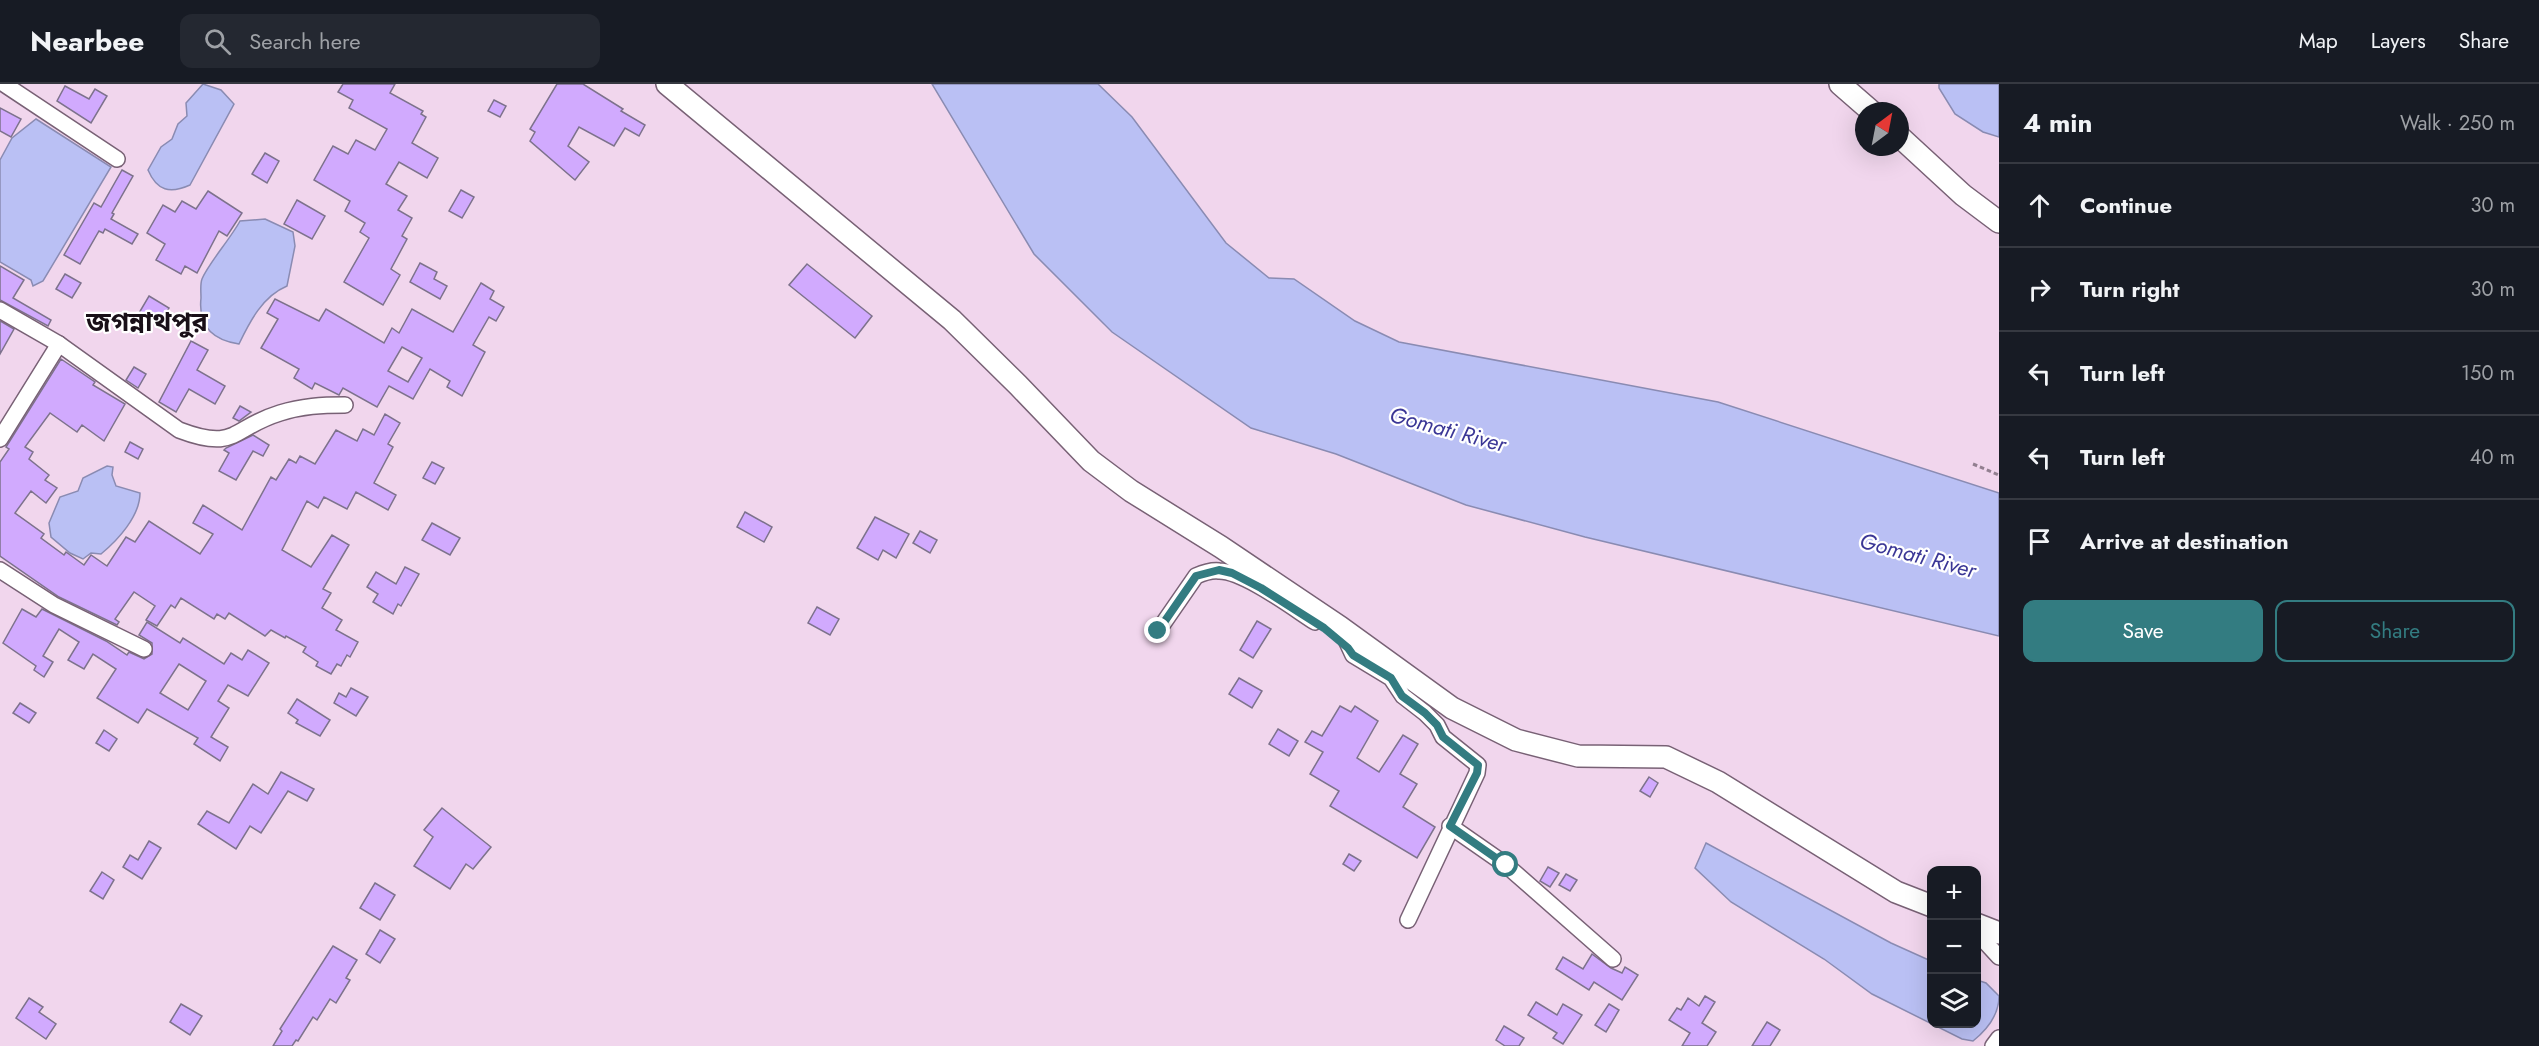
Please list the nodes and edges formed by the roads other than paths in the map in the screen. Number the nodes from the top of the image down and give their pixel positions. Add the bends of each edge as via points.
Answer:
1 (4, 84) edge
2 (667, 84) edge
3 (1840, 84) edge
4 (1861, 102) edge
5 (1909, 145) edge
6 (117, 159) dead end
7 (1999, 222) edge
8 (0, 310) edge
9 (59, 345) junction
10 (345, 405) dead end
11 (0, 439) edge
12 (0, 570) edge
13 (1340, 627) junction
14 (1158, 631) dead end
15 (1348, 648) junction
16 (144, 649) dead end
17 (1450, 826) junction
18 (1927, 904) edge
19 (1408, 920) dead end
20 (1981, 926) edge
21 (1999, 933) edge
22 (1981, 937) edge
23 (1999, 957) edge
24 (1613, 959) dead end
25 (1999, 1038) edge
26 (1993, 1046) edge

1 - 6 street
2 - 13 street via 952,320 1091,461
3 - 4 street
5 - 7 street via 1962,195
8 - 9 street
9 - 10 street via 179,430 200,438 232,437 266,418 302,407
9 - 11 street
12 - 16 street via 54,605
13 - 15 street
13 - 18 street via 1452,708 1516,740 1578,756 1666,757 1718,782 1896,892
14 - 15 street via 1196,576 1219,570 1261,588
15 - 17 street via 1391,678 1402,696 1478,765
17 - 19 street
17 - 24 street via 1506,865
20 - 21 street
22 - 23 street
25 - 26 street

